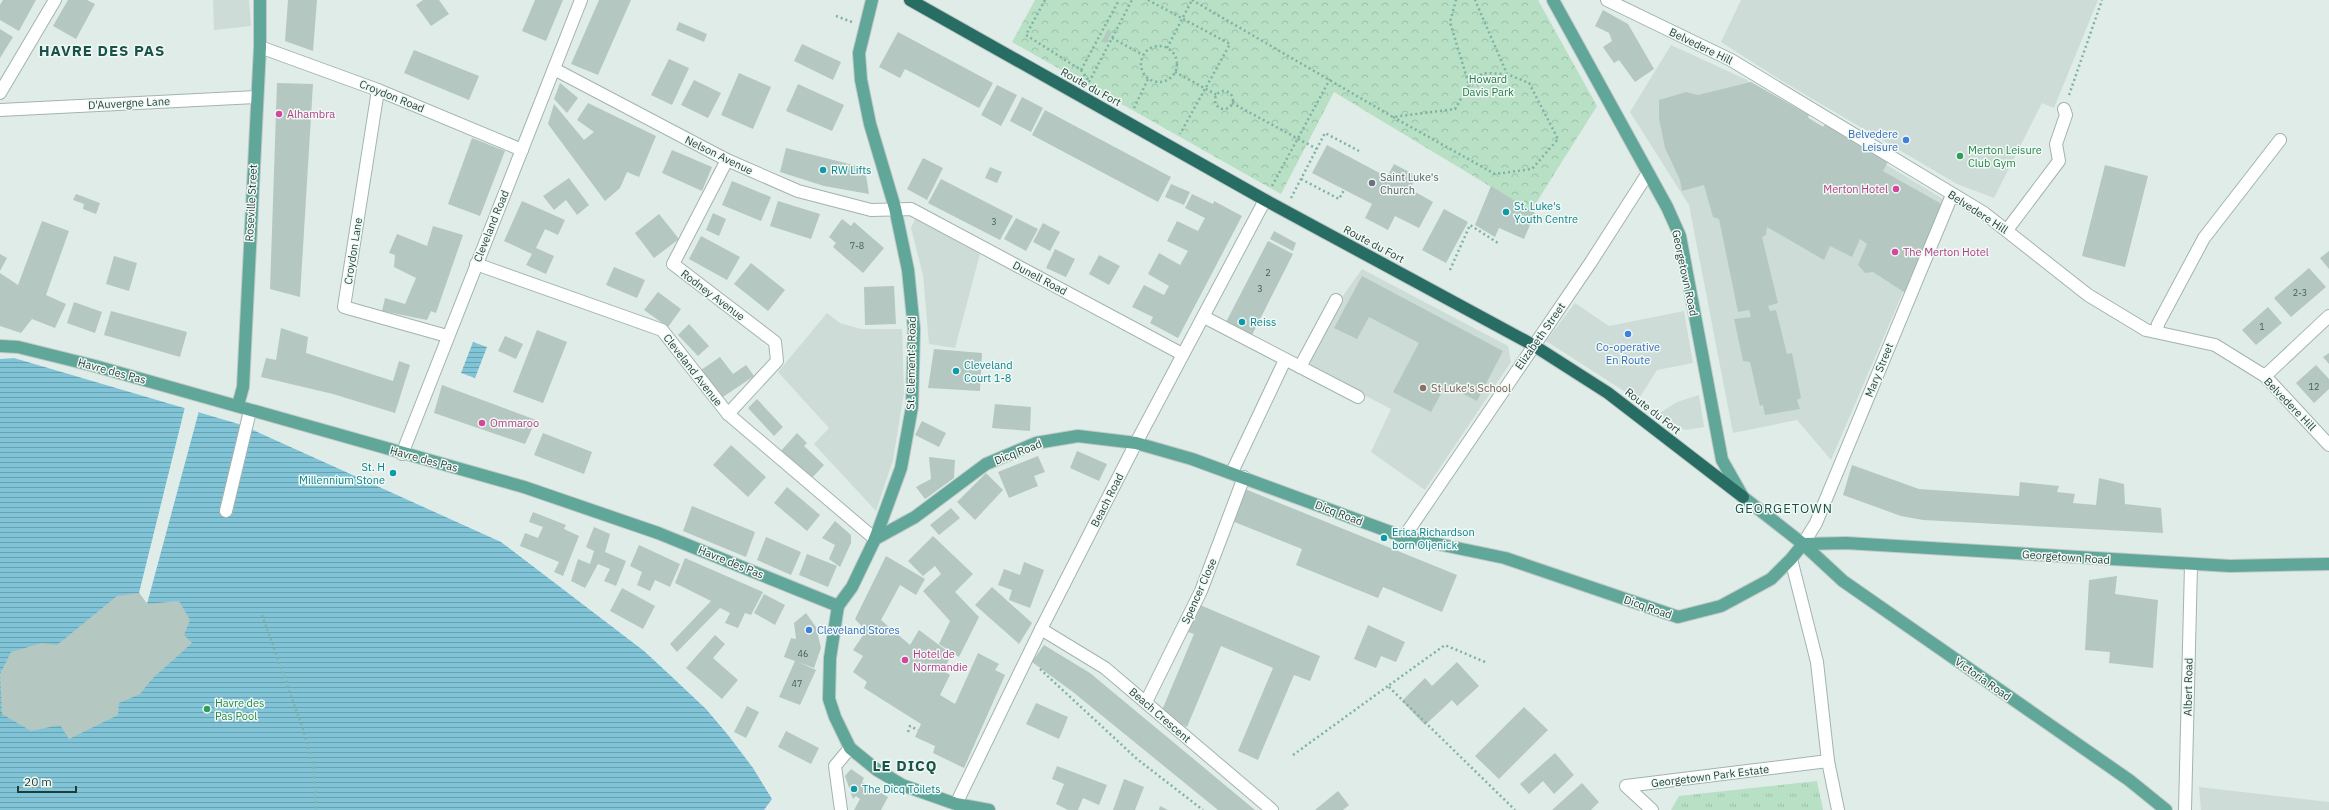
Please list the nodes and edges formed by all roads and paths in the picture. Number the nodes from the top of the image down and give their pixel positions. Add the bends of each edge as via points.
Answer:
1 (55, 0) edge
2 (260, 0) edge
3 (581, 0) edge
4 (872, 0) edge
5 (910, 0) edge
6 (1045, 0) edge
7 (1119, 0) edge
8 (1132, 0) edge
9 (1148, 0) edge
10 (1192, 0) edge
11 (1456, 0) edge
12 (1475, 0) edge
13 (1553, 0) edge
14 (1607, 0) edge
15 (2102, 0) edge
16 (1182, 19) junction
17 (1112, 38) junction
18 (260, 47) junction
19 (1167, 48) junction
20 (1143, 55) junction
21 (554, 69) junction
22 (1175, 72) junction
23 (1507, 74) junction
24 (1148, 79) junction
25 (1330, 79) junction
26 (1089, 82) dead end
27 (1469, 85) junction
28 (1206, 89) junction
29 (378, 90) junction
30 (0, 93) edge
31 (1217, 95) junction
32 (257, 97) junction
33 (1232, 103) junction
34 (1134, 108) dead end
35 (2064, 109) joint
36 (0, 110) edge
37 (1393, 117) junction
38 (1181, 134) dead end
39 (1298, 139) junction
40 (2280, 140) dead end
41 (1317, 149) junction
42 (522, 150) junction
43 (1359, 151) dead end
44 (727, 160) junction
45 (1648, 173) junction
46 (1301, 179) junction
47 (1344, 190) dead end
48 (1952, 195) junction
49 (1291, 198) dead end
50 (1265, 200) junction
51 (895, 208) junction
52 (2007, 230) junction
53 (1498, 243) dead end
54 (476, 264) junction
55 (1450, 270) dead end
56 (1336, 300) dead end
57 (2329, 316) edge
58 (1204, 317) junction
59 (2157, 332) junction
60 (447, 336) junction
61 (1533, 345) junction
62 (0, 346) edge
63 (1182, 354) junction
64 (1285, 360) junction
65 (1300, 367) junction
66 (2265, 376) junction
67 (1358, 397) dead end
68 (238, 405) junction
69 (250, 411) junction
70 (728, 414) junction
71 (2327, 440) edge
72 (1136, 443) junction
73 (402, 454) junction
74 (1232, 472) junction
75 (1244, 477) junction
76 (1743, 497) junction
77 (226, 511) dead end
78 (1404, 537) junction
79 (875, 539) junction
80 (1803, 544) junction
81 (1791, 559) junction
82 (2191, 564) junction
83 (2329, 564) edge
84 (838, 606) junction
85 (262, 615) dead end
86 (1041, 629) junction
87 (1026, 660) junction
88 (1485, 662) dead end
89 (1388, 686) junction
90 (1146, 702) junction
91 (918, 730) dead end
92 (908, 732) dead end
93 (850, 748) junction
94 (1293, 755) dead end
95 (1828, 761) junction
96 (956, 804) junction
97 (316, 810) edge
98 (842, 810) edge
99 (989, 810) edge
100 (1203, 810) edge
101 (1272, 810) edge
102 (1515, 810) edge
103 (1652, 810) edge
104 (1838, 810) edge
105 (2166, 810) edge
106 (2185, 810) edge

1 - 30 street
2 - 18 main road, Roseville Street
3 - 21 street, Cleveland Road
4 - 51 main road, St. Clement's Road via 859,53 861,80 870,124
5 - 50 highway, Route du Fort
6 - 7 path via 1026,35 1081,70
8 - 17 path
9 - 16 path
10 - 16 path
10 - 25 path
11 - 27 path via 1450,22
12 - 23 path
13 - 45 main road, Georgetown Road
14 - 48 street, Belvedere Hill via 1731,60
15 - 35 path
16 - 19 path
16 - 28 path via 1230,44
17 - 20 path
17 - 26 path
18 - 29 street, Croydon Road
18 - 32 main road, Roseville Street
19 - 20 path via 1151,47
19 - 22 path via 1173,52 1176,59
20 - 24 path via 1141,68
21 - 42 street, Cleveland Road
21 - 44 street, Nelson Avenue
22 - 24 path via 1165,81
22 - 28 path
23 - 27 path via 1483,73
23 - 37 path via 1529,83 1558,139 1532,169 1495,174
24 - 34 path
25 - 37 path
25 - 39 path
27 - 37 path via 1454,109
28 - 31 path
28 - 38 path
29 - 42 street, Croydon Road
29 - 60 street, Croydon Lane via 344,307
31 - 33 path via 1223,91 1228,92
31 - 33 path via 1215,102 1219,107 1225,108
32 - 36 street, D'Auvergne Lane
32 - 68 main road, Roseville Street via 243,387
33 - 39 path
35 - 52 street via 2066,115 2056,144 2059,161
39 - 41 path
39 - 50 path
40 - 59 street via 2204,238 2158,324
41 - 43 path via 1325,133
41 - 46 path
42 - 54 street, Cleveland Road
44 - 51 street, Nelson Avenue via 798,191 871,210
44 - 70 street, Rodney Avenue via 673,264 775,342 777,361
45 - 61 street, Elizabeth Street via 1591,262
45 - 76 main road, Georgetown Road via 1668,207 1680,236 1722,460
46 - 47 path via 1339,199
46 - 49 path
48 - 52 street, Belvedere Hill
48 - 80 street, Mary Street via 1816,523
50 - 58 street, Beach Road
50 - 61 highway, Route du Fort
51 - 63 street, Dunell Road via 911,209
51 - 79 main road, St. Clement's Road via 908,270 914,329 912,407 900,468
52 - 59 street, Belvedere Hill via 2088,294 2146,330
53 - 55 path via 1470,225
54 - 60 street, Cleveland Road
54 - 70 street, Cleveland Avenue via 662,330
56 - 65 street
57 - 66 street
58 - 63 street, Beach Road
58 - 64 street
59 - 66 street, Belvedere Hill via 2215,345
60 - 73 street, Cleveland Road
61 - 76 highway, Route du Fort via 1608,393
61 - 78 street, Elizabeth Street
62 - 68 main road, Havre des Pas via 18,347
63 - 72 street, Beach Road
64 - 65 street
64 - 74 street
65 - 67 street
66 - 71 street, Belvedere Hill
68 - 69 main road, Havre des Pas
69 - 73 main road, Havre des Pas
69 - 77 street
70 - 79 street, Cleveland Avenue
72 - 74 main road, Dicq Road
72 - 79 main road, Dicq Road via 1078,436 1036,443 986,464 915,517
72 - 86 street, Beach Road
73 - 84 main road, Havre des Pas via 524,487 658,533
74 - 75 main road, Dicq Road
75 - 78 main road, Dicq Road
75 - 90 street, Spencer Close via 1201,591
76 - 80 main road, Route du Fort
78 - 81 main road, Dicq Road via 1505,558 1678,617 1721,606 1771,579
79 - 84 main road, St. Clement's Road via 852,587
80 - 81 main road, Dicq Road
80 - 82 main road, Georgetown Road via 1846,543
80 - 105 main road, Victoria Road via 1843,581 2129,780
81 - 95 street via 1817,662
82 - 83 main road, Georgetown Road
82 - 106 street, Albert Road
84 - 93 main road, St. Clement's Road via 829,699
85 - 97 path via 303,729 314,769
86 - 87 street, Beach Road
86 - 90 street, Beach Crescent via 1105,668
87 - 96 street, Beach Road
87 - 100 path via 1035,664 1137,759
88 - 89 path via 1445,645
89 - 94 path
89 - 102 path
90 - 101 street, Beach Crescent
91 - 92 path via 910,726
93 - 96 main road via 877,770 902,785
93 - 98 street via 835,766
95 - 103 street, Georgetown Park Estate via 1626,786
95 - 104 street
96 - 99 main road

